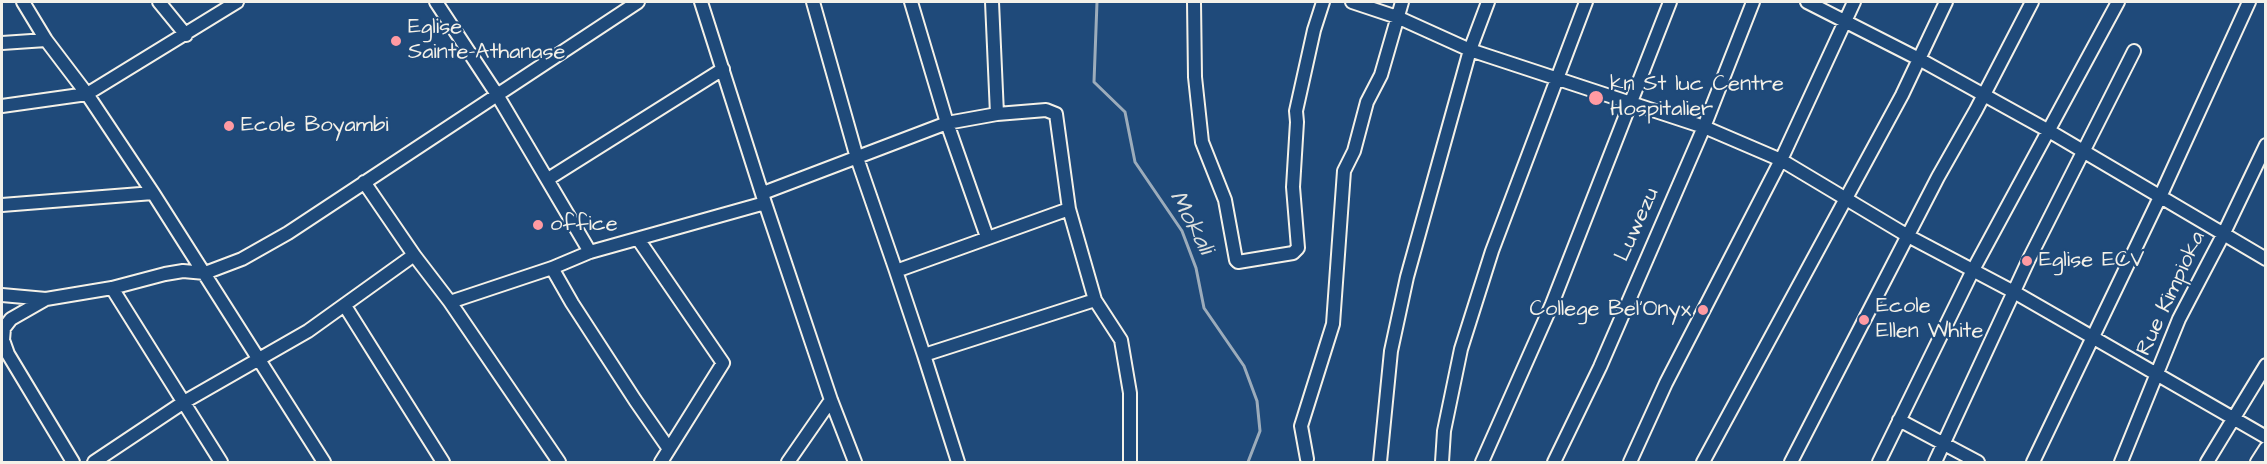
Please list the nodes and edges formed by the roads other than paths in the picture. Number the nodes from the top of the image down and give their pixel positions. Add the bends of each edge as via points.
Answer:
1 (23, 2) edge
2 (159, 2) edge
3 (237, 2) edge
4 (436, 2) edge
5 (638, 2) edge
6 (702, 2) edge
7 (813, 2) edge
8 (911, 2) edge
9 (992, 2) edge
10 (1194, 2) edge
11 (1323, 2) edge
12 (1352, 2) edge
13 (1402, 2) edge
14 (1488, 2) edge
15 (1586, 2) edge
16 (1670, 2) edge
17 (1753, 2) edge
18 (1807, 2) edge
19 (1854, 2) edge
20 (1946, 2) edge
21 (2032, 2) edge
22 (2118, 2) edge
23 (2249, 2) edge
24 (1397, 17) junction
25 (1844, 22) junction
26 (186, 35) junction
27 (46, 40) junction
28 (2, 43) edge
29 (1470, 50) junction
30 (2134, 51) dead end
31 (1919, 59) junction
32 (723, 69) junction
33 (1556, 78) junction
34 (87, 93) junction
35 (496, 93) junction
36 (1984, 95) junction
37 (1629, 102) junction
38 (2, 106) edge
39 (997, 114) junction
40 (947, 123) junction
41 (1704, 127) junction
42 (2049, 131) junction
43 (2265, 145) edge
44 (2083, 152) junction
45 (857, 158) junction
46 (1781, 160) junction
47 (548, 179) junction
48 (364, 182) junction
49 (153, 193) junction
50 (2160, 197) junction
51 (764, 198) junction
52 (1846, 198) junction
53 (2, 205) edge
54 (1070, 209) junction
55 (2223, 235) junction
56 (1908, 236) junction
57 (987, 237) junction
58 (638, 239) junction
59 (590, 252) junction
60 (414, 255) junction
61 (2265, 259) edge
62 (552, 268) junction
63 (1973, 270) junction
64 (896, 271) junction
65 (205, 273) junction
66 (112, 288) junction
67 (2014, 292) junction
68 (2, 295) edge
69 (46, 299) junction
70 (1095, 300) junction
71 (450, 302) junction
72 (345, 306) junction
73 (2092, 336) junction
74 (924, 355) junction
75 (260, 360) junction
76 (2265, 365) edge
77 (2157, 374) junction
78 (831, 400) junction
79 (184, 402) junction
80 (2233, 417) junction
81 (1899, 420) junction
82 (2265, 437) edge
83 (1943, 445) junction
84 (2265, 448) edge
85 (669, 449) junction
86 (1307, 459) dead end
87 (73, 462) edge
88 (94, 462) edge
89 (221, 462) edge
90 (324, 462) edge
91 (443, 462) edge
92 (559, 462) edge
93 (661, 462) edge
94 (788, 462) edge
95 (855, 462) edge
96 (958, 462) edge
97 (1130, 462) edge
98 (1380, 462) edge
99 (1442, 462) edge
100 (1482, 462) edge
101 (1554, 462) edge
102 (1630, 462) edge
103 (1703, 462) edge
104 (1791, 462) edge
105 (1879, 462) edge
106 (1935, 462) edge
107 (1978, 462) edge
108 (2033, 462) edge
109 (2121, 462) edge
110 (2207, 462) edge
111 (2256, 462) edge

1 - 27 street
2 - 26 street
3 - 26 street
4 - 35 street
5 - 35 street
6 - 32 street
7 - 45 street
8 - 40 street
9 - 39 street
10 - 11 street via 1195,77 1202,142 1225,200 1239,262 1293,253 1298,248 1293,187 1296,111
12 - 24 street
13 - 24 street
14 - 29 street
15 - 33 street
16 - 37 street
17 - 41 street, Luwezu
18 - 25 street
19 - 25 street
20 - 31 street
21 - 36 street
22 - 42 street
23 - 50 street
24 - 29 street
24 - 86 street via 1381,78 1367,102 1354,152 1344,171 1333,324 1301,426
25 - 31 street
25 - 46 street
26 - 34 street
27 - 28 street
27 - 34 street
29 - 33 street
29 - 98 street via 1407,277 1391,351
30 - 44 street
31 - 36 street
31 - 52 street
32 - 47 street
32 - 51 street
33 - 37 street
33 - 99 street via 1492,251 1461,349 1444,431
34 - 38 street
34 - 49 street
35 - 47 street
35 - 48 street
36 - 42 street
36 - 56 street
37 - 41 street
37 - 100 street via 1552,304
39 - 40 street
39 - 54 street via 1046,110 1056,114
40 - 45 street
40 - 57 street
41 - 46 street
41 - 101 street, Luwezu via 1600,367
42 - 44 street
42 - 63 street
43 - 55 street, Rue Kimpioka
44 - 50 street
44 - 67 street
45 - 51 street
45 - 64 street
46 - 52 street
46 - 102 street via 1666,383
47 - 59 street
48 - 60 street
48 - 65 street via 288,233 242,259
49 - 53 street
49 - 65 street
50 - 55 street
50 - 73 street
51 - 58 street
51 - 78 street
52 - 56 street
52 - 103 street
54 - 57 street
54 - 70 street
55 - 61 street
55 - 77 street, Rue Kimpioka via 2179,319
56 - 63 street
56 - 104 street
57 - 64 street
58 - 59 street
58 - 85 street via 723,363
59 - 62 street
60 - 71 street
60 - 72 street
62 - 71 street
62 - 85 street
63 - 67 street
63 - 81 street
64 - 74 street
65 - 66 street via 165,273
65 - 75 street
66 - 69 street
66 - 79 street
67 - 73 street
67 - 83 street
68 - 69 street
69 - 87 street via 11,319 4,328 3,340
70 - 74 street
70 - 97 street via 1121,340 1130,393
71 - 92 street
72 - 75 street
72 - 91 street
73 - 77 street
73 - 108 street
74 - 96 street
75 - 79 street
75 - 90 street
76 - 80 street
77 - 80 street
77 - 109 street, Rue Kimpioka
78 - 94 street
78 - 95 street
79 - 88 street
79 - 89 street
80 - 82 street
80 - 110 street
81 - 83 street
81 - 105 street
83 - 106 street
83 - 107 street
84 - 111 street
85 - 93 street

